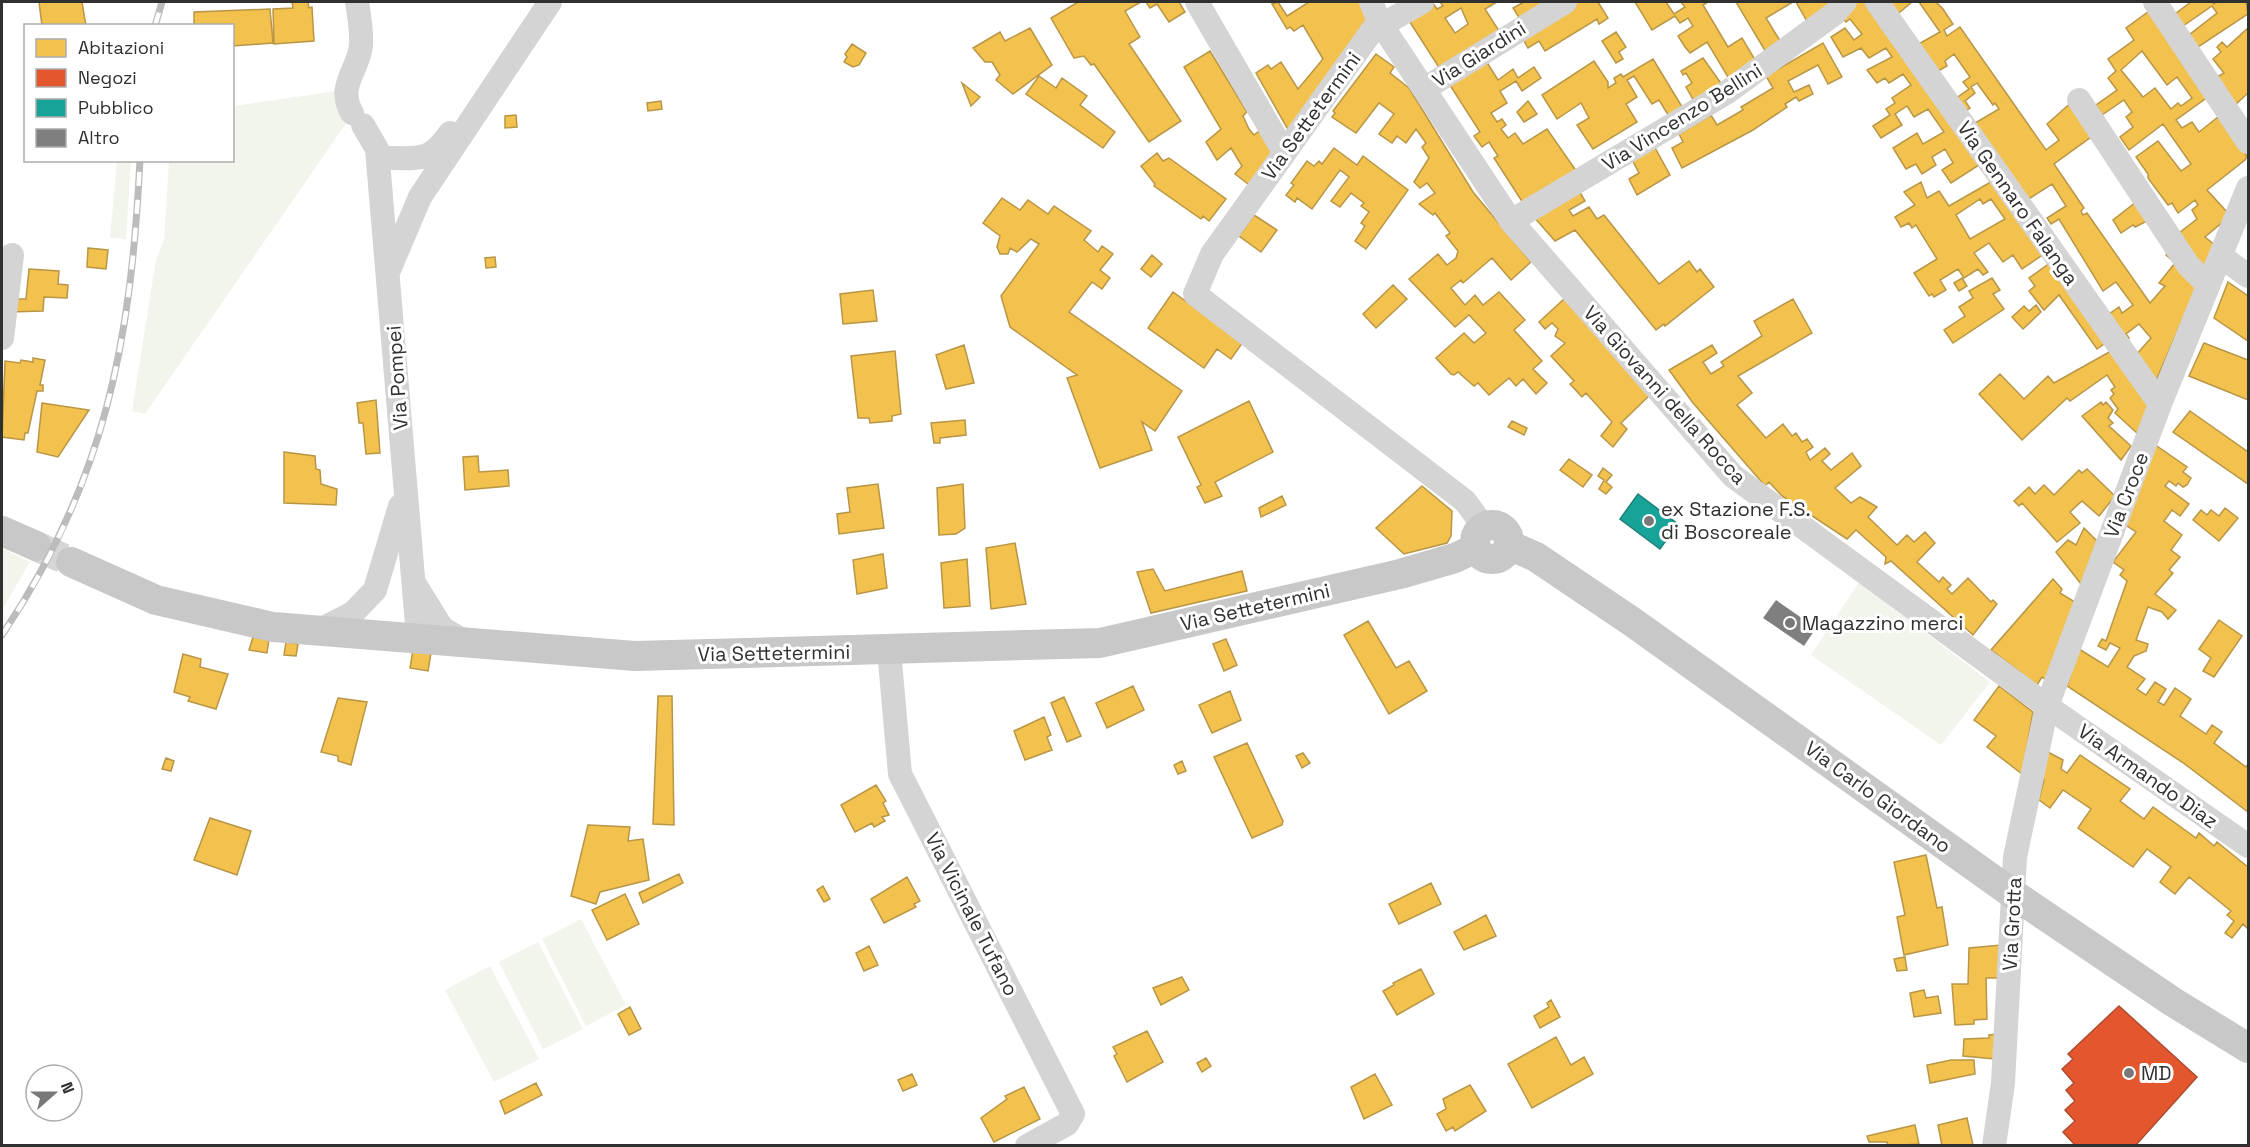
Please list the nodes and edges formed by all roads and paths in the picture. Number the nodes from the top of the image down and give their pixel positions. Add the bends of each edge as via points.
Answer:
1 (357, 2) edge
2 (550, 2) edge
3 (1197, 2) edge
4 (1422, 2) edge
5 (1565, 2) edge
6 (1877, 2) edge
7 (2155, 2) edge
8 (1842, 3) edge
9 (1377, 16) edge
10 (497, 84) junction
11 (1424, 89) junction
12 (2079, 100) dead end
13 (2248, 142) edge
14 (1284, 152) junction
15 (383, 153) junction
16 (2248, 188) edge
17 (381, 194) junction
18 (417, 202) junction
19 (1511, 221) junction
20 (12, 255) dead end
21 (2222, 257) junction
22 (389, 270) junction
23 (2248, 276) edge
24 (2208, 285) junction
25 (2, 338) edge
26 (2160, 404) junction
27 (405, 487) junction
28 (2, 531) edge
29 (1480, 538) junction
30 (36, 546) tunnel mouth
31 (71, 562) tunnel mouth
32 (412, 578) junction
33 (322, 629) junction
34 (418, 637) junction
35 (464, 641) junction
36 (889, 650) junction
37 (2046, 706) junction
38 (2248, 846) edge
39 (2013, 894) junction
40 (2248, 1048) edge
41 (1027, 1146) edge
42 (1994, 1146) edge

1 - 15 street, Via Pompei via 361,48 346,87 346,99
2 - 10 street
3 - 14 street
4 - 9 street
5 - 11 street, Via Giardini
6 - 26 street, Via Gennaro Falanga
7 - 13 street
8 - 19 street, Via Vincenzo Bellini via 1834,14 1726,93
9 - 11 street, Via Giovanni della Rocca
9 - 14 street, Via Settetermini
10 - 15 street via 466,111 438,150 414,160
10 - 18 street
11 - 19 street, Via Giovanni della Rocca
12 - 24 street via 2188,265
14 - 29 street, Via Settetermini via 1212,254 1195,294 1465,501
15 - 17 street, Via Pompei
15 - 18 street via 416,186
16 - 21 street, Via Croce
17 - 18 street via 391,202
17 - 22 street, Via Pompei
18 - 22 street
19 - 37 street, Via Giovanni della Rocca via 1733,476
20 - 25 street
21 - 23 street
21 - 24 street, Via Croce
22 - 27 street, Via Pompei
24 - 26 street, Via Croce
26 - 37 street, Via Croce
27 - 32 street, Via Pompei
27 - 33 street via 375,590 354,613
28 - 30 main road
29 - 36 main road, Via Settetermini via 1455,558 1400,574 1100,643
29 - 39 main road, Via Carlo Giordano via 1483,557 1494,559 1503,555 1509,545 1536,557
31 - 33 main road, Via Settetermini via 156,600 273,627
32 - 34 street, Via Pompei
32 - 35 street via 442,628
33 - 34 main road, Via Settetermini
34 - 35 main road, Via Settetermini
35 - 36 main road, Via Settetermini via 635,656
36 - 41 street, Via Vicinale Tufano via 900,774 1073,1114 1067,1124
37 - 38 street, Via Armando Diaz
37 - 39 street, Via Grotta via 2015,857
39 - 40 main road, Via Carlo Giordano
39 - 42 street, Via Grotta via 2004,1083

